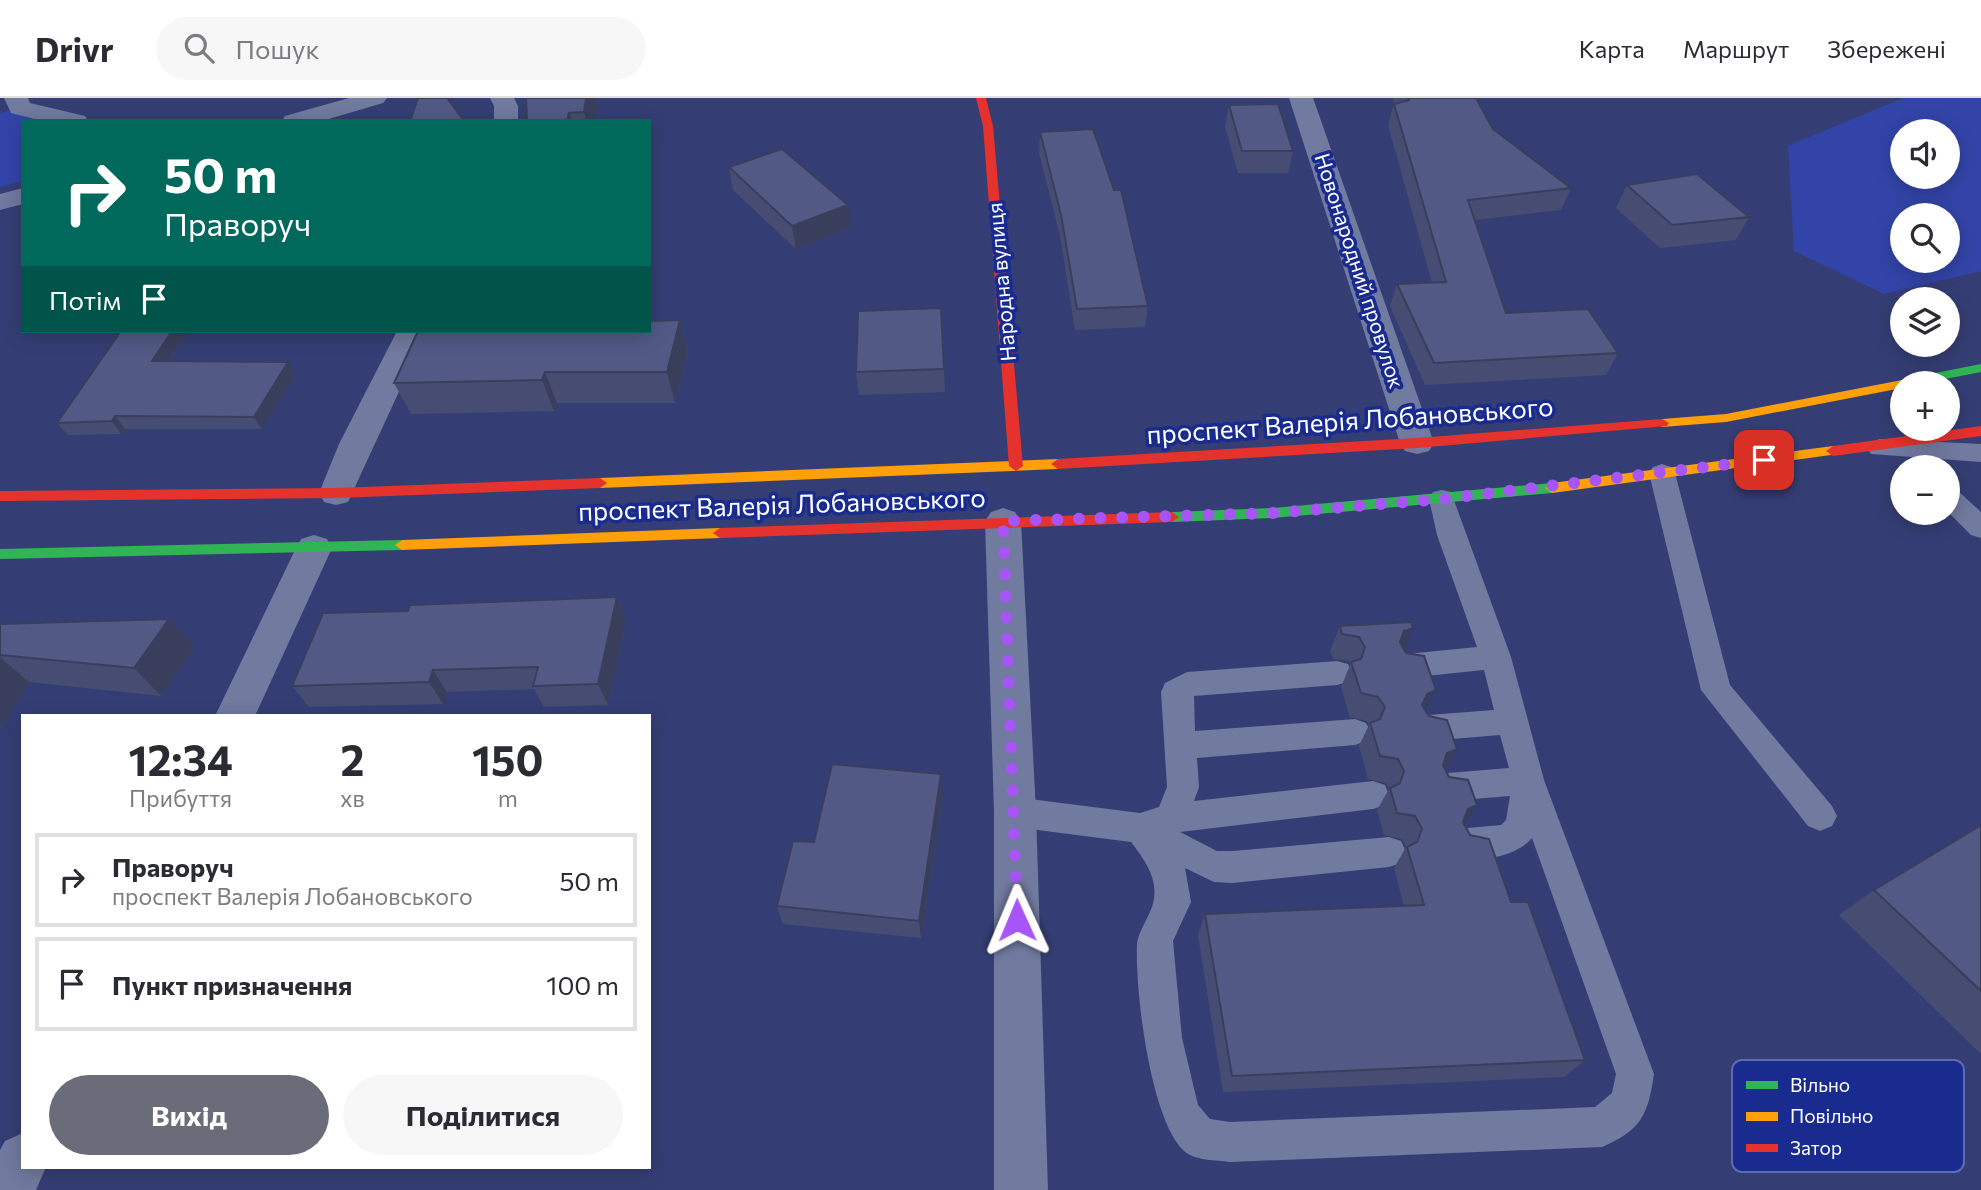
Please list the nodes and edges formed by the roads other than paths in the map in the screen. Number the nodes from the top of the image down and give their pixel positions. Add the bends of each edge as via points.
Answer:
1 (16, 98) edge
2 (375, 98) edge
3 (502, 98) edge
4 (981, 98) edge
5 (1301, 98) edge
6 (67, 119) edge
7 (300, 119) edge
8 (506, 119) edge
9 (21, 197) edge
10 (0, 202) edge
11 (411, 333) edge
12 (1981, 368) edge
13 (1960, 372) edge
14 (1890, 387) edge
15 (1981, 431) edge
16 (1417, 443) junction
17 (1866, 447) junction
18 (1981, 453) edge
19 (1890, 457) edge
20 (1016, 466) junction
21 (1662, 473) junction
22 (336, 494) junction
23 (0, 496) edge
24 (1442, 499) junction
25 (1960, 508) edge
26 (1003, 521) junction
27 (1981, 528) edge
28 (314, 548) junction
29 (0, 554) edge
30 (1496, 657) junction
31 (1406, 666) edge
32 (1337, 673) dead end
33 (236, 714) edge
34 (1513, 721) junction
35 (1428, 727) edge
36 (1355, 732) dead end
37 (1180, 746) junction
38 (1528, 780) junction
39 (1448, 787) edge
40 (1373, 795) dead end
41 (1015, 811) junction
42 (1820, 816) dead end
43 (1156, 823) junction
44 (1468, 843) edge
45 (1389, 852) dead end
46 (21, 1163) edge
47 (8, 1190) edge
48 (1021, 1190) edge

1 - 6 street via 20,108
2 - 7 street
3 - 8 street
4 - 20 main road, Народна вулиця via 988,126
5 - 16 street, Новонародний провулок
9 - 10 street
11 - 22 street
12 - 13 main road, проспект Валерія Лобановського
14 - 16 main road, проспект Валерія Лобановського via 1726,418
15 - 17 main road, проспект Валерія Лобановського
16 - 20 main road, проспект Валерія Лобановського
17 - 18 lane
17 - 19 lane
17 - 21 main road, проспект Валерія Лобановського
20 - 22 main road, проспект Валерія Лобановського
21 - 24 main road, проспект Валерія Лобановського
21 - 42 lane via 1716,690
22 - 23 main road, проспект Валерія Лобановського
24 - 26 main road, проспект Валерія Лобановського via 1273,513
24 - 30 lane
25 - 27 lane
26 - 28 main road, проспект Валерія Лобановського
26 - 41 street
28 - 29 main road, проспект Валерія Лобановського
28 - 33 street
30 - 31 lane
30 - 34 lane
32 - 37 lane via 1187,684 1176,692
34 - 35 lane
34 - 38 lane
36 - 37 lane
37 - 43 lane via 1182,787
38 - 39 lane
38 - 43 lane via 1635,1074 1630,1104 1602,1127 1230,1142 1199,1138 1181,1115 1163,1038 1155,941 1173,902
38 - 44 lane via 1522,826 1516,833 1510,839
40 - 43 lane
41 - 43 lane
41 - 48 street
43 - 45 lane via 1214,866
46 - 47 street

